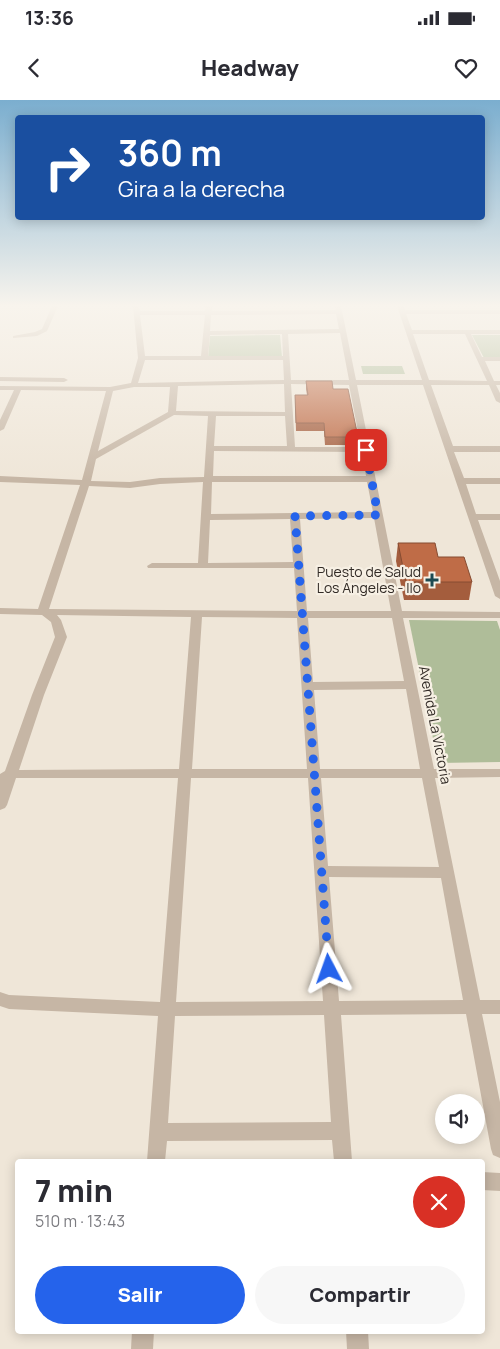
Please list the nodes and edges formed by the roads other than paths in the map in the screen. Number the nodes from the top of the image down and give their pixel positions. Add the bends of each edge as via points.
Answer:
1 (140, 364) edge
2 (287, 364) edge
3 (350, 364) edge
4 (420, 364) edge
5 (483, 364) edge
6 (0, 379) edge
7 (288, 382) junction
8 (174, 384) junction
9 (134, 385) junction
10 (354, 385) junction
11 (427, 385) junction
12 (496, 385) edge
13 (0, 388) edge
14 (18, 389) junction
15 (110, 389) junction
16 (500, 401) edge
17 (172, 413) junction
18 (212, 413) junction
19 (289, 414) junction
20 (0, 429) edge
21 (210, 448) junction
22 (292, 449) junction
23 (449, 449) junction
24 (500, 449) edge
25 (366, 450) junction
26 (92, 458) junction
27 (0, 479) edge
28 (209, 479) junction
29 (372, 479) junction
30 (460, 481) junction
31 (500, 481) edge
32 (86, 482) junction
33 (378, 515) junction
34 (295, 516) junction
35 (206, 517) junction
36 (473, 517) junction
37 (500, 517) edge
38 (299, 564) junction
39 (152, 566) dead end
40 (203, 566) junction
41 (500, 596) edge
42 (0, 611) edge
43 (43, 611) junction
44 (197, 614) junction
45 (302, 614) junction
46 (398, 614) junction
47 (500, 614) edge
48 (411, 685) junction
49 (308, 686) junction
50 (314, 773) junction
51 (428, 773) junction
52 (500, 773) edge
53 (185, 774) junction
54 (6, 777) edge
55 (0, 805) edge
56 (322, 871) junction
57 (447, 873) junction
58 (0, 999) edge
59 (473, 1007) junction
60 (500, 1007) edge
61 (332, 1008) junction
62 (167, 1009) junction
63 (341, 1131) junction
64 (158, 1132) junction
65 (500, 1149) edge
66 (156, 1159) edge
67 (344, 1159) edge
68 (485, 1181) edge
69 (500, 1182) edge
70 (143, 1334) edge
71 (357, 1334) edge
72 (142, 1349) edge
73 (358, 1349) edge

1 - 9 street
2 - 7 street
3 - 10 street, Avenida La Victoria
4 - 11 street
5 - 12 street
6 - 9 street via 112,381
7 - 8 street
7 - 10 street
7 - 19 street
8 - 9 street
8 - 17 street
9 - 15 street
10 - 11 street
10 - 25 street, Avenida La Victoria
11 - 12 street
11 - 23 street
12 - 16 street
13 - 14 street
14 - 15 street
14 - 20 street
15 - 26 street
17 - 18 street
17 - 26 street
18 - 19 street
18 - 21 street
19 - 22 street
21 - 22 street
21 - 28 street
22 - 25 street
23 - 24 street
23 - 30 street
25 - 29 street, Avenida La Victoria
26 - 32 street
27 - 32 street
28 - 29 street
28 - 32 street via 130,485
28 - 35 street
29 - 33 street, Avenida La Victoria
30 - 31 street
30 - 36 street
32 - 43 street
33 - 34 street
33 - 46 street, Avenida La Victoria
34 - 35 street
34 - 38 street
35 - 40 street
36 - 37 street
36 - 41 street
38 - 40 street
38 - 45 street
39 - 40 street
42 - 43 street
43 - 44 street
43 - 54 street via 56,620 61,637
44 - 45 street
44 - 53 street
45 - 46 street
45 - 49 street
46 - 47 street
46 - 48 street, Avenida La Victoria
48 - 49 street
48 - 51 street, Avenida La Victoria
49 - 50 street
50 - 51 street
50 - 53 street
50 - 56 street
51 - 52 street
51 - 57 street, Avenida La Victoria
53 - 54 street
53 - 62 street
54 - 55 street
56 - 57 street
56 - 61 street
57 - 59 street, Avenida La Victoria
58 - 62 street
59 - 60 street
59 - 61 street
59 - 65 street, Avenida La Victoria
61 - 62 street
61 - 63 street
62 - 64 street
63 - 64 street
63 - 67 street
64 - 66 street
68 - 69 street
70 - 72 street
71 - 73 street

